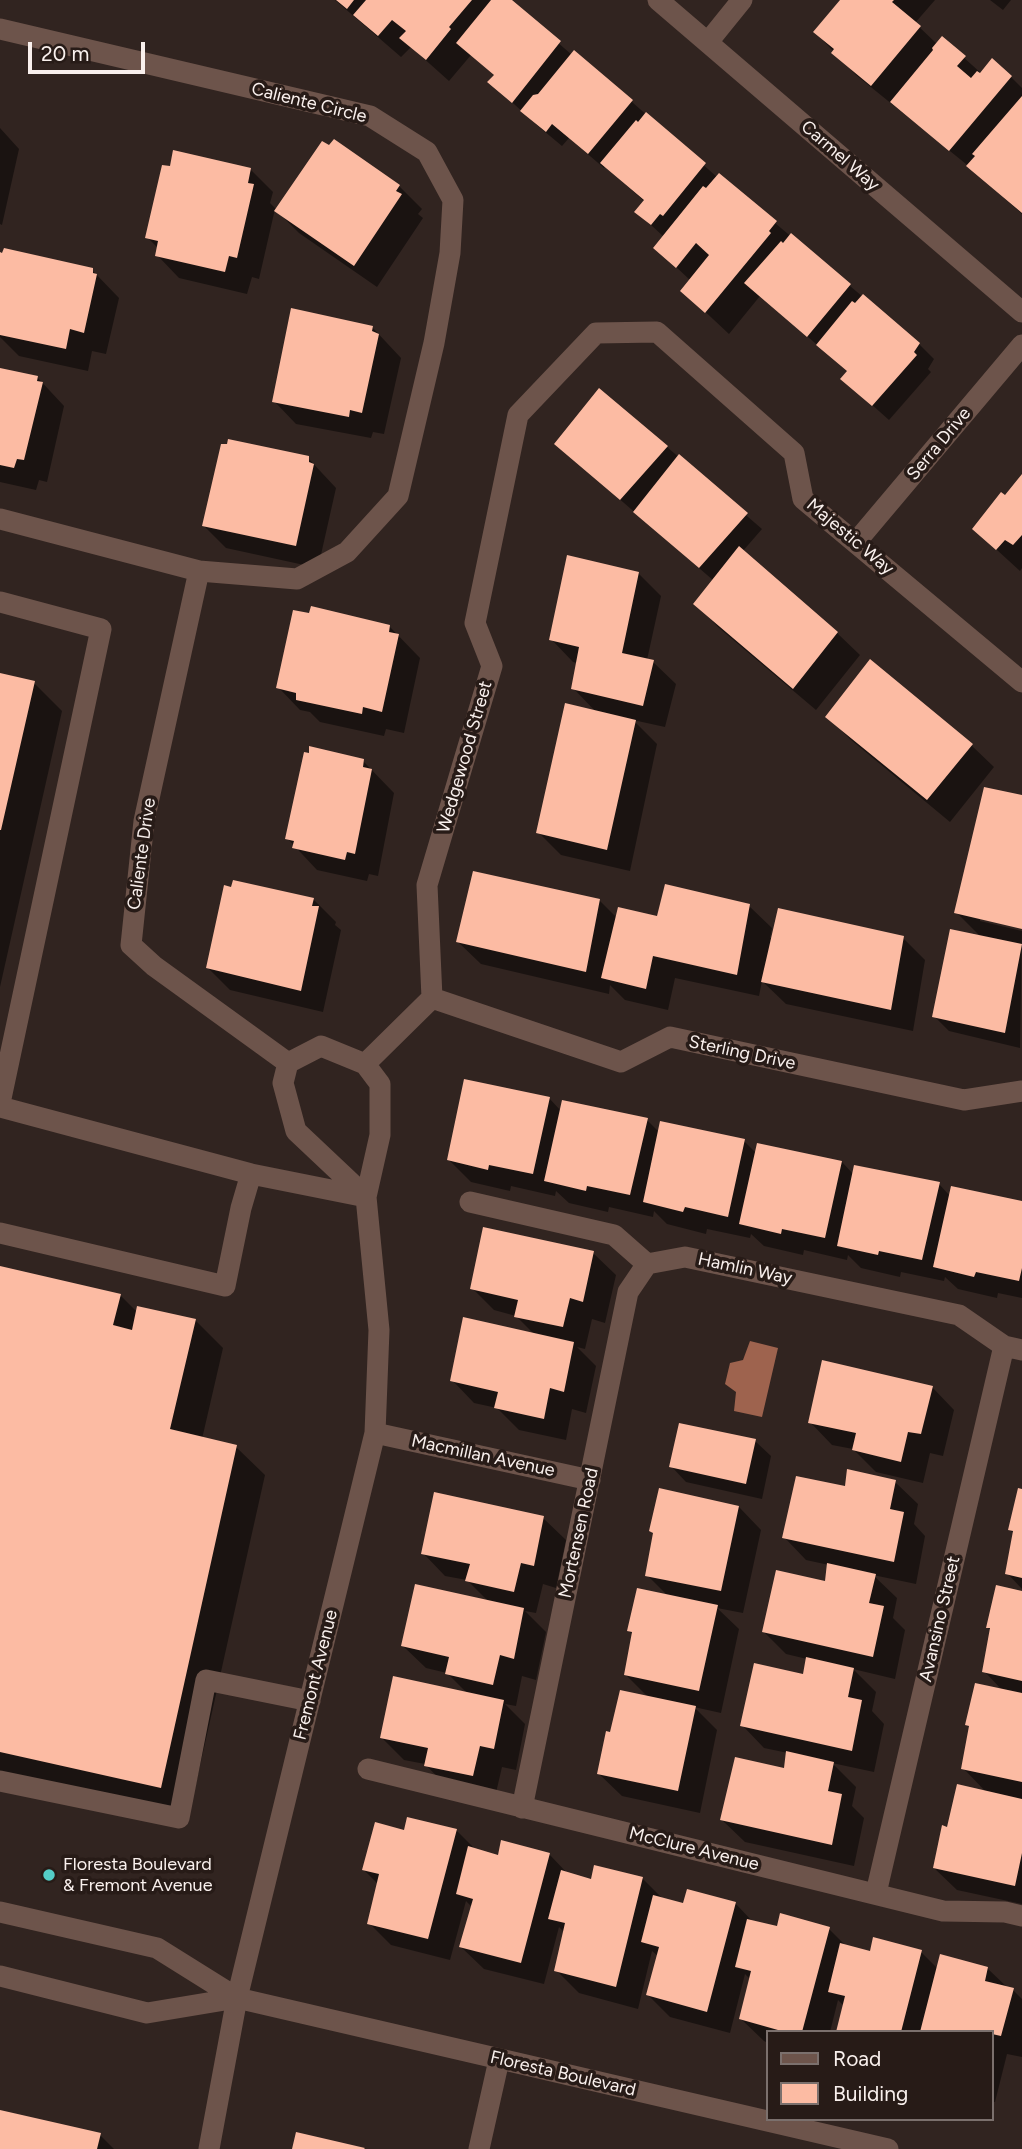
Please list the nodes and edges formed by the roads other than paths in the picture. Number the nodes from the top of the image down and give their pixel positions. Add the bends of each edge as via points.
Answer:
1 (658, 0) edge
2 (742, 0) edge
3 (0, 29) edge
4 (708, 42) junction
5 (1022, 312) edge
6 (596, 333) joint
7 (1022, 345) edge
8 (0, 519) edge
9 (856, 542) junction
10 (199, 570) junction
11 (0, 602) edge
12 (1022, 681) edge
13 (432, 998) junction
14 (288, 1063) junction
15 (365, 1064) junction
16 (1022, 1091) edge
17 (0, 1105) edge
18 (251, 1174) junction
19 (366, 1197) junction
20 (470, 1202) dead end
21 (0, 1233) edge
22 (647, 1264) junction
23 (1013, 1348) edge
24 (375, 1433) junction
25 (590, 1479) junction
26 (310, 1701) junction
27 (368, 1769) dead end
28 (0, 1781) edge
29 (522, 1808) junction
30 (876, 1893) junction
31 (0, 1912) edge
32 (1022, 1916) edge
33 (0, 1976) edge
34 (237, 1998) junction
35 (499, 2060) junction
36 (209, 2149) edge
37 (479, 2149) edge
38 (888, 2149) edge

1 - 4 street, Carmel Way
2 - 4 street
3 - 10 street, Caliente Circle via 370,116 427,152 453,200 450,253 434,343 398,496 347,552 297,579
4 - 5 street, Carmel Way
6 - 9 street, Majestic Way via 657,332 794,453 803,499
6 - 13 street, Wedgewood Street via 518,415 475,624 492,666 427,885
7 - 9 street, Serra Drive
8 - 10 street
9 - 12 street, Majestic Way
10 - 14 street, Caliente Drive via 144,821 131,945
11 - 17 street via 101,629
13 - 15 street
13 - 16 street, Sterling Drive via 621,1062 670,1037 964,1100
14 - 15 street via 321,1046
14 - 19 street via 283,1083 296,1131
15 - 19 street, Fremont Avenue via 380,1084 380,1135
17 - 18 street
18 - 19 street
18 - 21 street via 225,1286
19 - 24 street, Fremont Avenue via 379,1331
20 - 22 street via 614,1235
22 - 23 street, Hamlin Way via 685,1256 959,1315
22 - 25 street, Mortensen Road via 628,1292
23 - 30 street, Avansino Street
24 - 25 street, Macmillan Avenue
24 - 26 street, Fremont Avenue
25 - 29 street, Mortensen Road
26 - 28 street via 206,1680 179,1818
26 - 34 street, Fremont Avenue
27 - 29 street, McClure Avenue
29 - 30 street, McClure Avenue
30 - 32 street, McClure Avenue via 943,1911
31 - 34 street, Floresta Boulevard via 157,1948
33 - 34 street, Floresta Boulevard via 147,2013
34 - 35 street, Floresta Boulevard
34 - 36 street, Fremont Avenue
35 - 37 street
35 - 38 street, Floresta Boulevard

